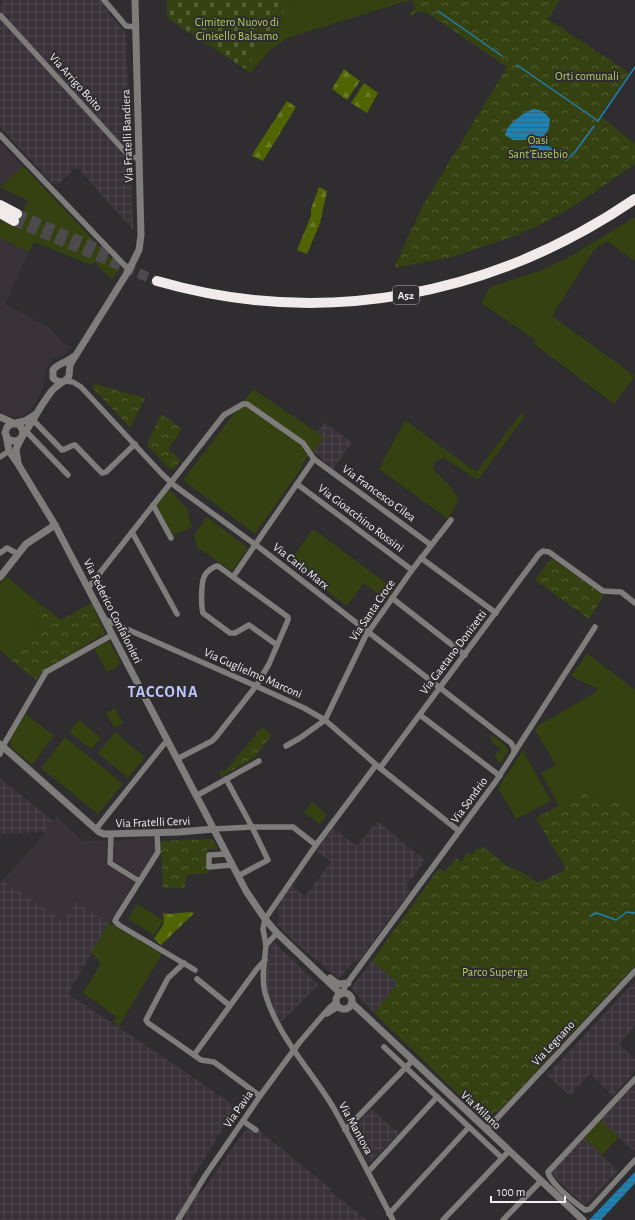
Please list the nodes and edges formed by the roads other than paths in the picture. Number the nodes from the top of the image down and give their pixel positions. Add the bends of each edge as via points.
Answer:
1 (104, 0) edge
2 (135, 0) edge
3 (1, 16) edge
4 (135, 27) junction
5 (0, 135) edge
6 (139, 158) junction
7 (635, 190) edge
8 (635, 199) edge
9 (0, 205) edge
10 (0, 213) edge
11 (129, 270) junction
12 (67, 369) junction
13 (52, 375) junction
14 (63, 382) junction
15 (81, 387) junction
16 (52, 391) junction
17 (38, 413) junction
18 (0, 417) edge
19 (34, 421) junction
20 (0, 428) edge
21 (20, 430) junction
22 (6, 435) junction
23 (135, 444) junction
24 (9, 451) junction
25 (0, 457) edge
26 (314, 459) junction
27 (18, 464) junction
28 (68, 476) dead end
29 (171, 482) junction
30 (297, 484) junction
31 (153, 505) junction
32 (451, 520) dead end
33 (56, 525) junction
34 (132, 532) junction
35 (171, 538) dead end
36 (255, 545) junction
37 (431, 545) junction
38 (0, 553) edge
39 (18, 554) junction
40 (421, 558) junction
41 (412, 570) junction
42 (0, 577) edge
43 (233, 577) junction
44 (88, 588) junction
45 (392, 598) junction
46 (635, 603) edge
47 (496, 613) junction
48 (177, 614) dead end
49 (103, 618) junction
50 (595, 627) dead end
51 (368, 632) junction
52 (112, 635) junction
53 (277, 645) junction
54 (465, 655) junction
55 (256, 686) junction
56 (440, 688) junction
57 (420, 715) junction
58 (325, 720) junction
59 (168, 742) junction
60 (1, 745) edge
61 (286, 746) dead end
62 (514, 753) junction
63 (0, 754) edge
64 (177, 759) junction
65 (259, 760) dead end
66 (378, 767) junction
67 (500, 776) junction
68 (226, 779) junction
69 (196, 796) junction
70 (252, 827) junction
71 (96, 829) junction
72 (214, 829) junction
73 (459, 832) junction
74 (157, 833) junction
75 (111, 835) junction
76 (316, 845) junction
77 (226, 854) junction
78 (232, 865) junction
79 (238, 876) junction
80 (139, 881) junction
81 (265, 919) junction
82 (277, 933) junction
83 (266, 945) junction
84 (264, 960) junction
85 (184, 963) junction
86 (313, 968) junction
87 (195, 970) dead end
88 (635, 971) edge
89 (197, 979) dead end
90 (350, 981) junction
91 (341, 998) junction
92 (229, 1005) junction
93 (351, 1005) junction
94 (384, 1047) dead end
95 (294, 1050) junction
96 (194, 1055) junction
97 (412, 1061) junction
98 (406, 1067) junction
99 (635, 1079) edge
100 (260, 1096) junction
101 (437, 1097) junction
102 (243, 1121) junction
103 (469, 1127) junction
104 (256, 1130) dead end
105 (345, 1130) junction
106 (486, 1130) junction
107 (509, 1151) junction
108 (502, 1158) junction
109 (635, 1160) edge
110 (368, 1172) junction
111 (541, 1181) junction
112 (390, 1214) junction
113 (178, 1220) edge
114 (393, 1220) edge
115 (444, 1220) edge
116 (503, 1220) edge
117 (583, 1220) edge

1 - 4 street via 126,26
2 - 4 street, Via Fratelli Bandiera
3 - 6 street, Via Arrigo Boito via 130,157
4 - 6 street, Via Fratelli Bandiera
5 - 11 street
6 - 11 street, Via Fratelli Bandiera via 141,235 139,250
7 - 8 highway, A52 via 585,223 504,261 465,274 407,287 372,293 276,295 158,278 218,295 287,302 357,301 414,293 476,278 531,257 578,234
9 - 10 highway via 16,218
11 - 12 street, Via Fratelli Bandiera
12 - 13 street, Via Fratelli Bandiera via 56,366
12 - 14 street, Via Fratelli Bandiera via 68,378
12 - 15 street, Via Carlo Marx
13 - 14 street via 55,380
13 - 16 street
14 - 15 street, Via Carlo Marx via 73,382
14 - 16 street, Via Fratelli Bandiera
15 - 23 street, Via Carlo Marx
16 - 17 street, Via Fratelli Bandiera
17 - 19 street, Via Fratelli Bandiera
17 - 21 street, Via Fratelli Bandiera via 25,421
18 - 21 street
19 - 21 street, Via Fratelli Bandiera
19 - 23 street via 62,450 75,445 102,473
20 - 22 street
21 - 22 street via 7,428
21 - 22 street via 18,441 8,439
21 - 27 street via 16,449
21 - 28 street
22 - 24 street, Via Federico Confalonieri
23 - 29 street, Via Carlo Marx
24 - 25 street
24 - 27 street, Via Federico Confalonieri
26 - 29 street, Via Francesco Cilea via 303,443 247,404 243,404 224,415
26 - 30 street
26 - 37 street, Via Francesco Cilea
27 - 33 street, Via Federico Confalonieri
29 - 31 street
29 - 36 street, Via Carlo Marx
30 - 36 street
30 - 41 street, Via Gioacchino Rossini
31 - 34 street
31 - 35 street
32 - 37 street, Via Santa Croce
33 - 39 street via 26,544
33 - 44 street, Via Federico Confalonieri
34 - 44 street
34 - 48 street
36 - 43 street
36 - 51 street, Via Carlo Marx
37 - 40 street, Via Santa Croce
38 - 39 street via 7,548
39 - 42 street
40 - 41 street, Via Santa Croce
40 - 47 street
41 - 45 street, Via Santa Croce
43 - 53 street via 288,617
43 - 53 street via 218,566 205,575 202,613 230,633 249,625
44 - 49 street, Via Federico Confalonieri
45 - 51 street, Via Santa Croce
45 - 54 street
46 - 47 street, Via Gaetano Donizetti via 621,592 603,591 544,551 539,554
47 - 54 street, Via Gaetano Donizetti
49 - 52 street, Via Federico Confalonieri
49 - 55 street, Via Guglielmo Marconi
50 - 62 street, Via Sondrio
51 - 56 street, Via Carlo Marx
51 - 58 street, Via Santa Croce
52 - 59 street, Via Federico Confalonieri
52 - 60 street via 46,672
53 - 55 street
54 - 56 street, Via Gaetano Donizetti
55 - 58 street, Via Guglielmo Marconi
55 - 64 street via 212,741
56 - 57 street, Via Gaetano Donizetti
56 - 62 street, Via Carlo Marx via 511,743
57 - 66 street, Via Gaetano Donizetti
57 - 67 street
58 - 61 street, Via Santa Croce
58 - 66 street, Via Guglielmo Marconi
59 - 64 street, Via Federico Confalonieri
59 - 71 street
60 - 63 street
60 - 71 street, Via Fratelli Cervi
62 - 67 street, Via Sondrio
64 - 69 street, Via Federico Confalonieri
65 - 68 street
66 - 73 street, Via Guglielmo Marconi
66 - 76 street, Via Gaetano Donizetti
67 - 73 street, Via Sondrio
68 - 69 street
68 - 70 street
69 - 72 street, Via Federico Confalonieri
70 - 72 street
70 - 76 street via 293,827
70 - 79 street via 268,860
71 - 75 street, Via Fratelli Cervi
72 - 74 street, Via Fratelli Cervi
72 - 77 street, Via Federico Confalonieri
73 - 90 street, Via Sondrio
74 - 75 street, Via Fratelli Cervi
74 - 80 street via 158,852
75 - 80 street via 110,863
76 - 81 street, Via Gaetano Donizetti
77 - 78 street, Via Federico Confalonieri
77 - 78 street via 209,855 209,867
78 - 79 street, Via Federico Confalonieri
79 - 81 street, Via Federico Confalonieri
80 - 85 street via 115,921
81 - 82 street
81 - 83 street, Via Mantova via 263,929
82 - 83 street
82 - 86 street
83 - 84 street, Via Mantova
84 - 92 street
84 - 95 street, Via Mantova via 265,992 274,1016
85 - 87 street
85 - 96 street via 168,978 146,1020
86 - 90 street via 336,983
86 - 91 street
88 - 106 street, Via Legnano
89 - 92 street
90 - 91 street, Via Sondrio via 344,988
91 - 93 street via 351,997
91 - 93 street via 344,1010
91 - 95 street, Via Pavia via 329,1008
92 - 96 street
93 - 97 street, Via Milano
94 - 98 street, Via Milano
95 - 100 street, Via Pavia
95 - 105 street, Via Mantova
96 - 100 street via 201,1060 214,1062
97 - 98 street
97 - 106 street, Via Milano
98 - 101 street, Via Milano
98 - 105 street
99 - 109 street via 548,1172 551,1179 585,1210 590,1209
100 - 102 street, Via Pavia
101 - 103 street, Via Milano
101 - 110 street
102 - 104 street
102 - 113 street, Via Pavia
103 - 108 street, Via Milano
103 - 112 street
105 - 110 street, Via Mantova
106 - 107 street, Via Milano
107 - 108 street
107 - 111 street, Via Milano
108 - 115 street
110 - 112 street, Via Mantova
111 - 116 street
111 - 117 street, Via Milano
112 - 114 street, Via Mantova

